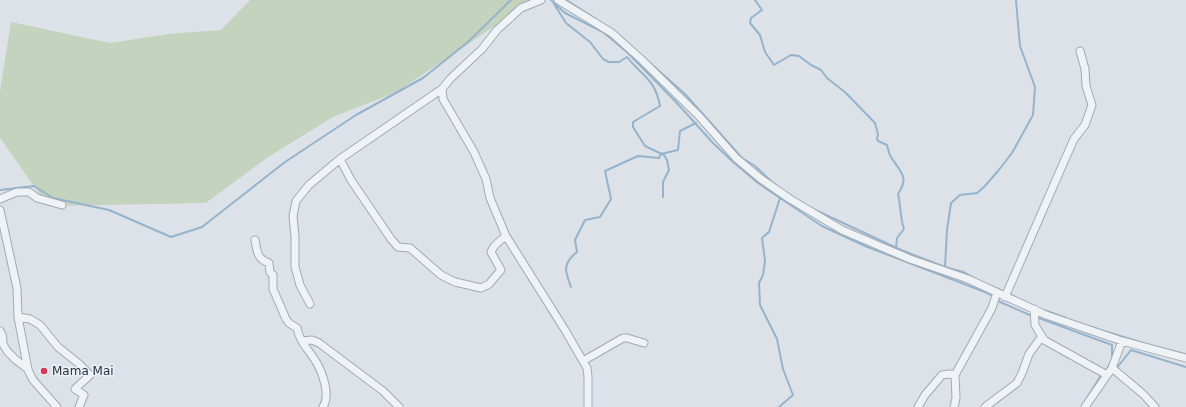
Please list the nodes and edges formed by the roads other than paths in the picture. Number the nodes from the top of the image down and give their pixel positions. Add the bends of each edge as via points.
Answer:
1 (541, 0) edge
2 (558, 0) edge
3 (1080, 50) dead end
4 (442, 89) junction
5 (340, 159) junction
6 (0, 199) edge
7 (62, 205) dead end
8 (0, 212) edge
9 (506, 236) junction
10 (255, 240) dead end
11 (997, 292) junction
12 (1005, 297) junction
13 (310, 304) dead end
14 (1034, 309) junction
15 (18, 317) junction
16 (0, 331) edge
17 (1042, 336) junction
18 (302, 341) junction
19 (1122, 342) junction
20 (644, 343) dead end
21 (1186, 358) edge
22 (583, 361) junction
23 (1112, 368) junction
24 (28, 370) junction
25 (956, 375) junction
26 (1107, 375) junction
27 (57, 407) edge
28 (79, 407) edge
29 (323, 407) edge
30 (399, 407) edge
31 (588, 407) edge
32 (918, 407) edge
33 (954, 407) edge
34 (985, 407) edge
35 (1085, 407) edge
36 (1155, 407) edge

1 - 4 street via 521,8
2 - 11 street via 612,33 699,116 736,158 790,200 842,230
3 - 12 street via 1092,105 1090,115 1074,139
4 - 5 street
4 - 9 street via 443,99 474,152 486,179 490,198
5 - 9 street via 351,180 398,247 410,248 448,279 481,288 489,284 501,270 491,252 494,245
5 - 13 street via 309,185 296,201 294,208 295,267 300,285
6 - 7 street via 17,192 29,192 37,198
8 - 15 street via 17,288
9 - 22 street
10 - 18 street via 259,256 268,263 273,275 273,289 281,310 287,321 297,328
11 - 12 street
11 - 25 street via 992,308
12 - 14 street
14 - 17 street via 1035,325
14 - 19 street
15 - 24 street
15 - 28 street via 30,319 40,325 58,347 90,375 75,389 84,395
16 - 24 street via 5,348
17 - 26 street
17 - 34 street via 1029,354 1017,383
18 - 29 street via 316,361 324,382 326,392
18 - 30 street via 316,340
19 - 21 street
19 - 23 street
20 - 22 street via 623,338
22 - 31 street via 588,377
23 - 26 street
23 - 36 street
24 - 27 street via 33,380
25 - 32 street via 942,375
25 - 33 street
26 - 35 street

